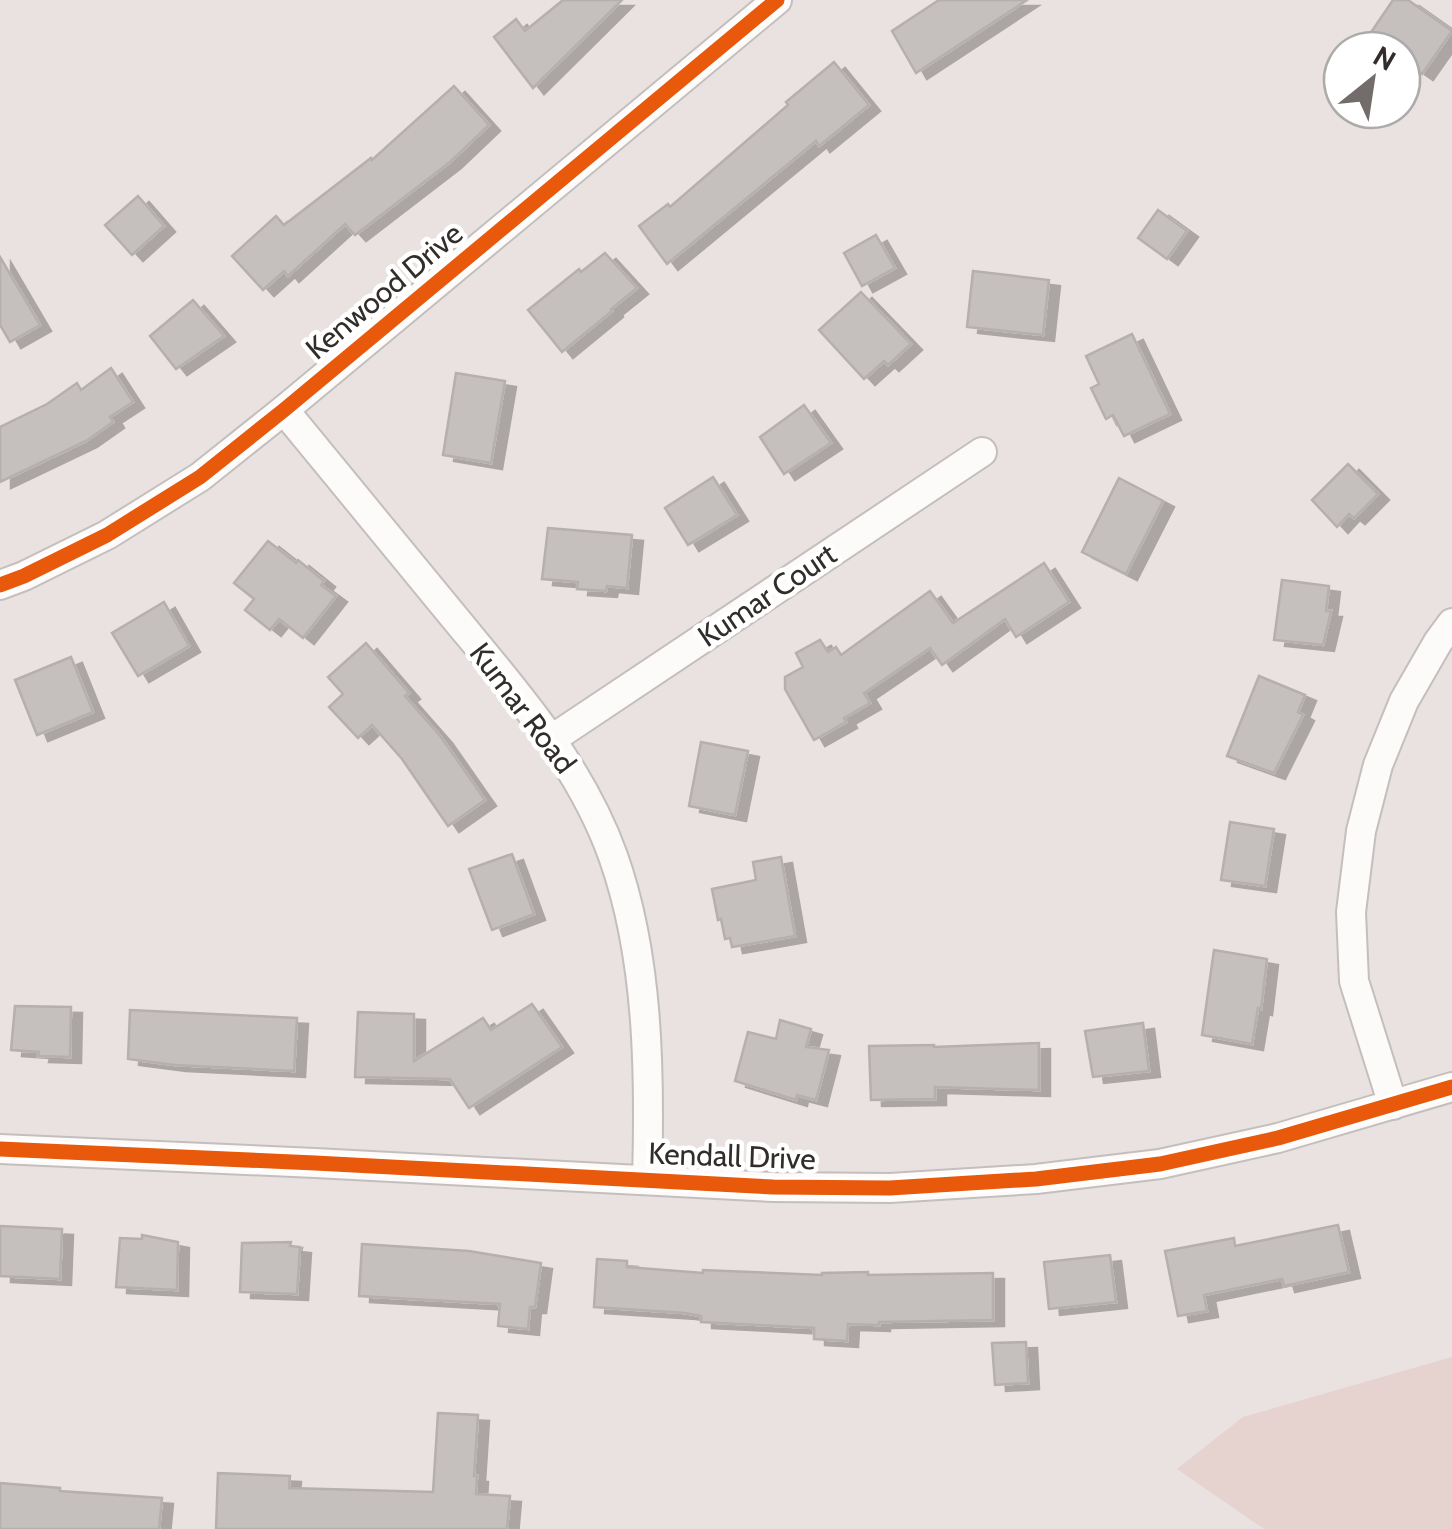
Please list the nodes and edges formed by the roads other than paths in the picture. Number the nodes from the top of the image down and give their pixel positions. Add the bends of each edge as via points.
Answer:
1 (777, 0) edge
2 (284, 410) junction
3 (982, 452) dead end
4 (0, 585) edge
5 (1452, 623) edge
6 (552, 739) junction
7 (1452, 1087) edge
8 (1393, 1105) junction
9 (0, 1149) edge
10 (647, 1180) junction

1 - 2 street, Kenwood Drive
2 - 4 street, Kenwood Drive via 200,478 107,536
2 - 6 street, Kumar Road
3 - 6 street, Kumar Court
5 - 8 street via 1404,701 1360,831 1351,912 1354,981
6 - 10 street, Kumar Road via 584,791 628,905 644,1007
7 - 8 street, Kendall Drive
8 - 10 street, Kendall Drive via 1160,1164 1036,1180 890,1188
9 - 10 street, Kendall Drive

